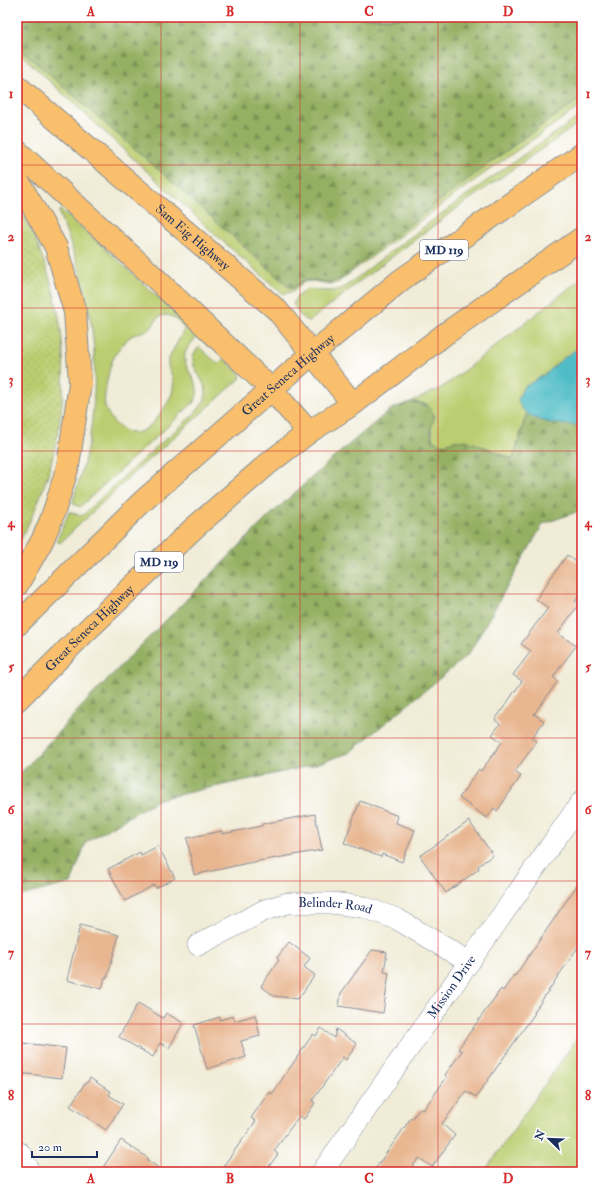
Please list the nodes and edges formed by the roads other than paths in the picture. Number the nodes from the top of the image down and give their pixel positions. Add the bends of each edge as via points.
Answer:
1 (17, 86) edge
2 (17, 151) edge
3 (582, 154) edge
4 (17, 179) edge
5 (582, 238) edge
6 (312, 354) junction
7 (271, 389) junction
8 (352, 404) junction
9 (309, 432) junction
10 (17, 585) edge
11 (17, 625) edge
12 (17, 700) edge
13 (582, 801) edge
14 (198, 945) dead end
15 (469, 962) junction
16 (20, 1153) dead end
17 (30, 1172) edge
18 (322, 1172) edge

1 - 6 main road, Sam Eig Highway via 276,310
2 - 7 main road
3 - 6 main road, Great Seneca Highway / MD 119 via 401,280
4 - 10 main road via 56,248 75,312 80,383 68,466 58,502 42,541
5 - 8 main road, Great Seneca Highway / MD 119 via 445,334
6 - 7 main road, Great Seneca Highway / MD 119
6 - 8 main road, Sam Eig Highway
7 - 9 main road
7 - 11 main road, Great Seneca Highway / MD 119 via 143,502
8 - 9 main road, Great Seneca Highway / MD 119
9 - 12 main road, Great Seneca Highway / MD 119 via 194,528
13 - 15 street, Mission Drive
14 - 15 street, Belinder Road via 265,910 288,903 331,903 364,907 397,919
15 - 18 street, Mission Drive
16 - 17 street

